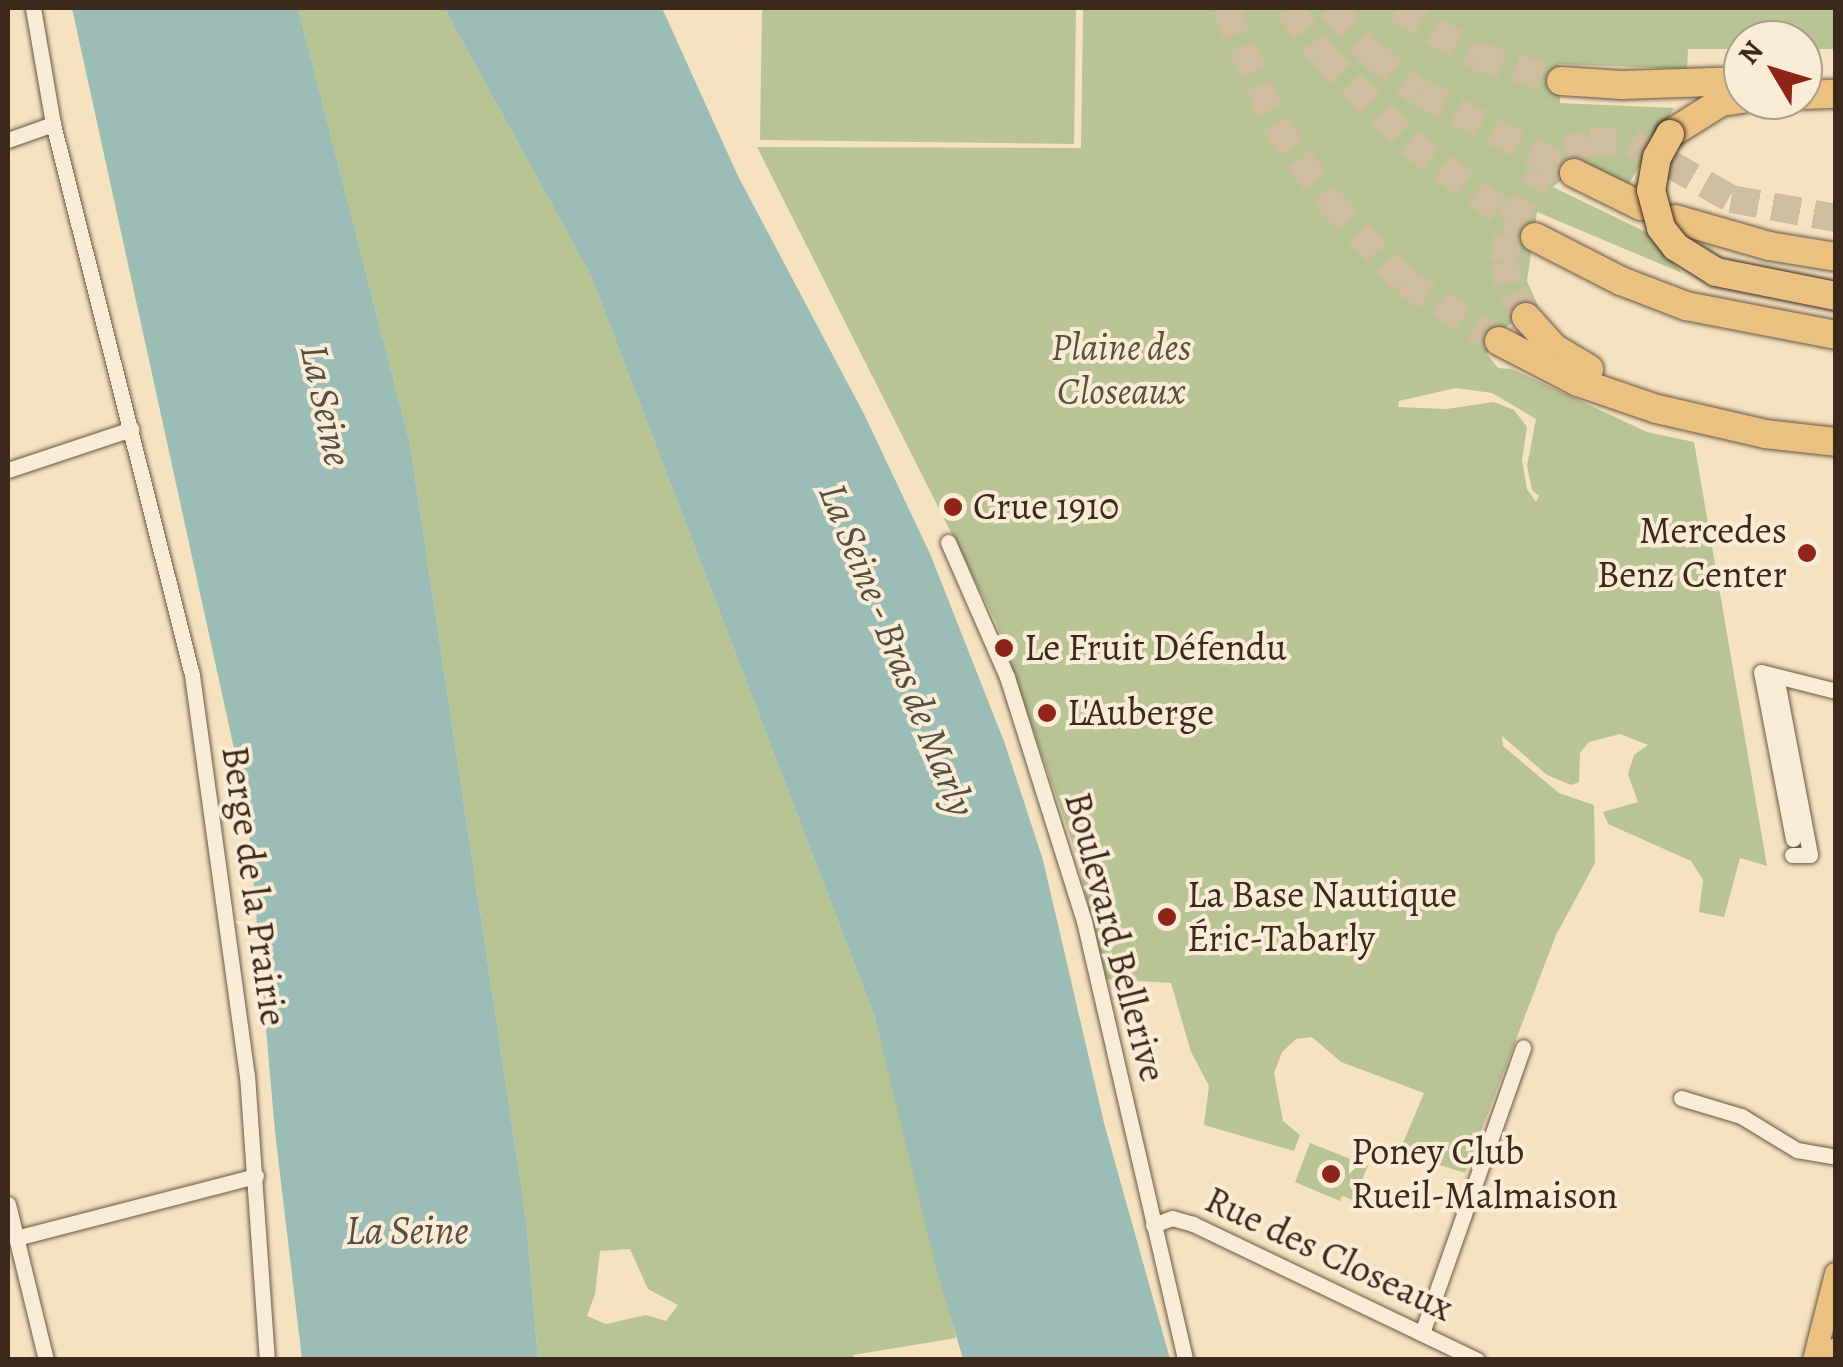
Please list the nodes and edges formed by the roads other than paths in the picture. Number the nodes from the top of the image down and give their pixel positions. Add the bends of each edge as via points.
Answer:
1 (33, 8) edge
2 (1562, 80) tunnel mouth
3 (1723, 82) edge
4 (1674, 84) junction
5 (1723, 98) edge
6 (1723, 105) edge
7 (53, 124) junction
8 (8, 140) edge
9 (1574, 173) tunnel mouth
10 (1642, 206) dead end
11 (1674, 219) dead end
12 (1535, 237) tunnel mouth
13 (1836, 257) edge
14 (1836, 296) edge
15 (1526, 317) tunnel mouth
16 (1836, 335) edge
17 (1499, 342) tunnel mouth
18 (130, 429) junction
19 (1836, 441) edge
20 (8, 470) edge
21 (948, 542) dead end
22 (1836, 690) edge
23 (1793, 847) dead end
24 (1523, 1047) dead end
25 (1681, 1098) dead end
26 (1836, 1157) edge
27 (256, 1176) junction
28 (8, 1204) edge
29 (1153, 1225) junction
30 (16, 1238) junction
31 (1836, 1274) edge
32 (1422, 1333) junction
33 (1836, 1350) edge
34 (46, 1360) edge
35 (267, 1360) edge
36 (1185, 1360) edge
37 (1478, 1360) edge
38 (1814, 1360) edge
39 (1833, 1360) edge

1 - 7 street, Berge de la Prairie
2 - 4 highway
3 - 4 highway
4 - 5 highway
6 - 14 highway, bridge via 1670,134 1657,157 1651,190 1661,228 1676,247 1716,272
7 - 8 street
7 - 18 street, Berge de la Prairie
9 - 10 highway
11 - 13 highway
12 - 16 highway via 1686,306
15 - 19 highway via 1554,348 1604,376
17 - 19 highway via 1578,382 1657,408 1751,432
18 - 20 street
18 - 27 street, Berge de la Prairie via 192,675
21 - 29 street, Boulevard Bellerive via 1006,676 1084,920
22 - 23 street via 1761,672
24 - 32 street
25 - 26 street via 1741,1116 1811,1155
27 - 30 street
27 - 35 street, Berge de la Prairie
28 - 30 street
29 - 32 street, Rue des Closeaux via 1172,1218 1192,1224
29 - 36 street, Boulevard Bellerive
30 - 34 street
31 - 38 main road
32 - 37 street, Rue des Closeaux
33 - 39 main road

